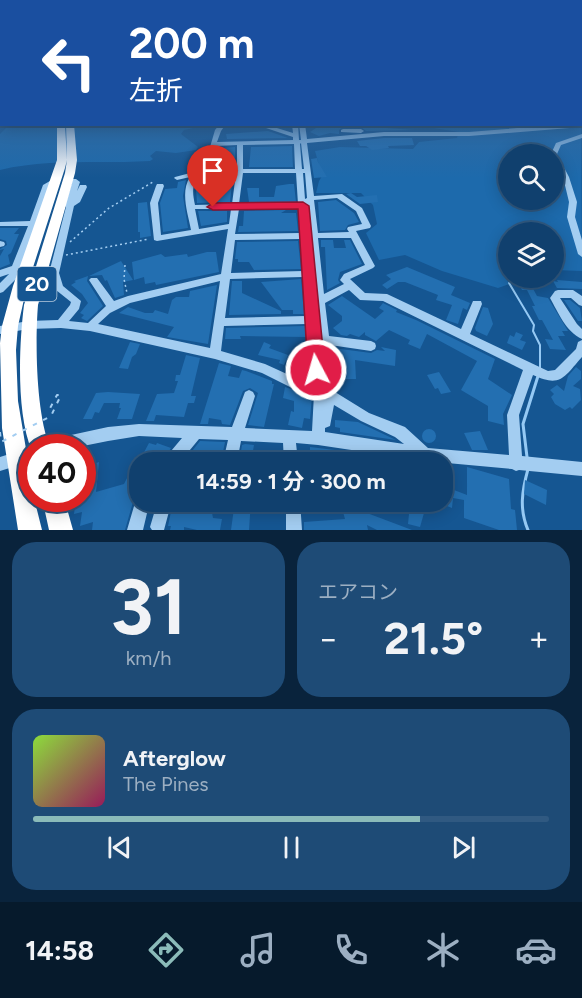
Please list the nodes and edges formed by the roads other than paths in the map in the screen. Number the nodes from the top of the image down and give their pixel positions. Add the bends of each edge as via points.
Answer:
1 (61, 128) edge
2 (70, 128) edge
3 (220, 128) edge
4 (266, 128) edge
5 (296, 128) edge
6 (301, 128) edge
7 (548, 128) edge
8 (378, 130) dead end
9 (343, 131) edge
10 (582, 136) edge
11 (299, 140) junction
12 (215, 144) junction
13 (240, 144) junction
14 (240, 171) junction
15 (304, 171) junction
16 (197, 172) junction
17 (177, 178) dead end
18 (74, 180) dead end
19 (50, 183) dead end
20 (158, 184) road end
21 (83, 187) dead end
22 (306, 202) junction
23 (69, 206) junction
24 (236, 206) junction
25 (190, 207) junction
26 (33, 223) junction
27 (0, 224) edge
28 (233, 226) junction
29 (195, 231) junction
30 (355, 235) junction
31 (231, 237) junction
32 (310, 237) junction
33 (582, 254) edge
34 (16, 268) junction
35 (0, 274) edge
36 (308, 274) junction
37 (226, 276) junction
38 (94, 280) dead end
39 (2, 285) edge
40 (350, 285) junction
41 (316, 302) junction
42 (582, 302) edge
43 (477, 304) dead end
44 (112, 306) junction
45 (318, 320) junction
46 (221, 322) junction
47 (61, 324) junction
48 (28, 325) junction
49 (90, 327) junction
50 (5, 329) edge
51 (464, 335) junction
52 (582, 335) edge
53 (313, 338) junction
54 (326, 340) junction
55 (582, 345) edge
56 (371, 346) dead end
57 (215, 354) junction
58 (529, 369) junction
59 (325, 393) junction
60 (249, 396) dead end
61 (196, 432) junction
62 (36, 434) edge
63 (236, 434) junction
64 (289, 436) junction
65 (96, 437) edge
66 (320, 439) junction
67 (179, 452) edge
68 (232, 452) edge
69 (290, 452) edge
70 (411, 452) edge
71 (423, 452) edge
72 (453, 457) edge
73 (16, 460) junction
74 (0, 464) edge
75 (516, 464) junction
76 (582, 469) edge
77 (56, 512) edge
78 (141, 512) edge
79 (162, 512) edge
80 (293, 512) edge
81 (158, 527) dead end
82 (30, 530) edge
83 (61, 530) edge
84 (135, 530) edge
85 (294, 530) edge

1 - 50 highway, 20 via 60,168
2 - 48 highway, 20 via 70,172 33,295
3 - 12 street
4 - 11 street
5 - 11 street
6 - 11 street
7 - 9 street via 470,134
8 - 9 street
9 - 11 street
10 - 33 street via 558,144 554,153 573,202 571,218
11 - 13 street
11 - 15 street
12 - 13 street
12 - 16 street
13 - 14 street
14 - 15 street
14 - 16 street
14 - 24 street
15 - 22 street
16 - 17 street
16 - 25 street via 190,181
18 - 23 street
19 - 26 street
20 - 29 street via 154,203 157,238
21 - 23 street via 76,202
22 - 24 street
22 - 30 street via 339,195 359,210 367,226 351,230
22 - 32 street
23 - 47 street via 54,273 59,288 76,301
24 - 25 street
24 - 28 street
25 - 29 street
26 - 27 street
26 - 34 street
28 - 29 street
28 - 31 street
30 - 32 street
30 - 40 street via 370,266 347,276 345,280
31 - 32 street
31 - 37 street
32 - 36 street
32 - 41 street
34 - 35 street
34 - 39 street
36 - 37 street
36 - 41 street
37 - 44 street
37 - 46 street
38 - 44 street
40 - 41 street
40 - 51 street via 363,297 384,297
41 - 45 street
42 - 52 street via 573,294 558,294 555,298
43 - 51 street
44 - 49 street
45 - 46 street
45 - 53 street
45 - 54 street
46 - 57 street
47 - 48 street
47 - 49 street
48 - 50 street
48 - 62 highway, 20 via 27,361
49 - 57 street
50 - 73 highway, 20
51 - 58 street
53 - 54 street
53 - 59 street
54 - 56 street
54 - 59 street
55 - 58 street via 558,375 547,376
57 - 59 street
58 - 75 street via 513,415
59 - 66 street
59 - 71 street via 400,432
60 - 63 street
61 - 63 street
61 - 65 street via 139,430
61 - 67 street
63 - 64 street
63 - 68 street
64 - 66 street
64 - 69 street
66 - 70 street
72 - 75 street
73 - 74 street
73 - 82 highway, 20
75 - 76 street
77 - 83 highway
78 - 84 street
79 - 81 street
80 - 85 street

